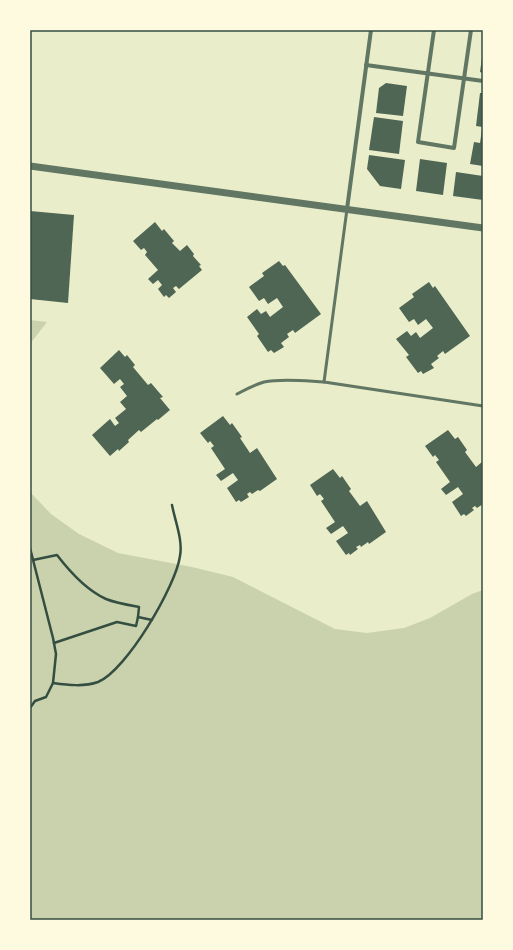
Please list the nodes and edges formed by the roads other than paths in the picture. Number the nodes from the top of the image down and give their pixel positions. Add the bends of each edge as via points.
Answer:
1 (371, 30) edge
2 (434, 30) edge
3 (471, 30) edge
4 (366, 65) junction
5 (428, 73) junction
6 (464, 78) junction
7 (483, 81) edge
8 (30, 166) edge
9 (347, 209) junction
10 (483, 228) edge
11 (324, 382) junction
12 (237, 394) dead end
13 (483, 406) edge

1 - 4 street
2 - 5 street
3 - 6 street
4 - 5 street
4 - 9 street
5 - 6 street
5 - 6 street via 418,142 454,148
6 - 7 street
8 - 9 street
9 - 10 street
9 - 11 lane
11 - 12 lane via 265,382
11 - 13 lane

